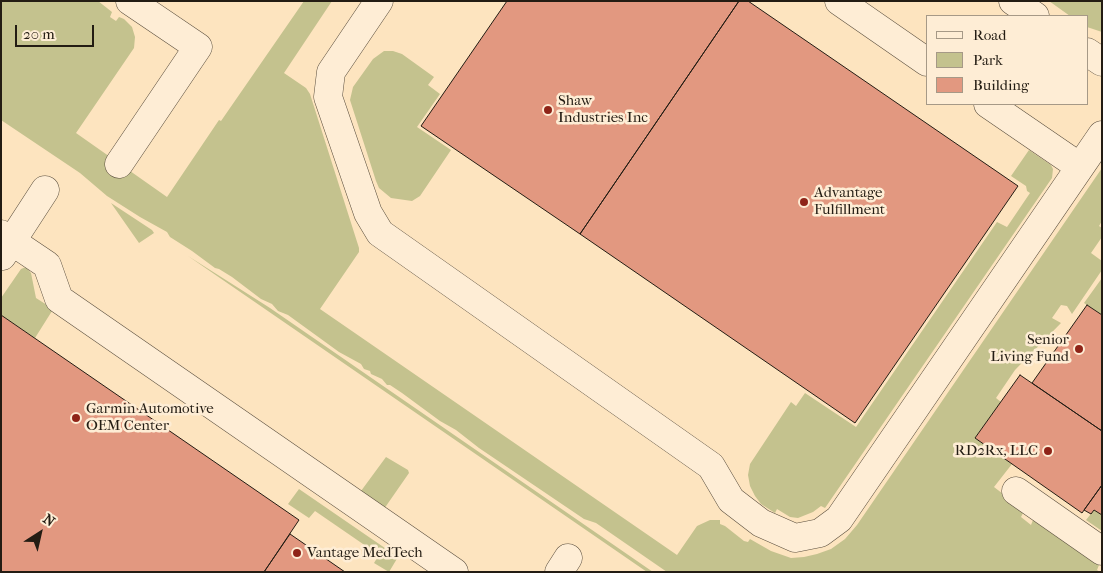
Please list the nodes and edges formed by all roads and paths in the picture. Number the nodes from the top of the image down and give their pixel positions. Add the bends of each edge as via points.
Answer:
1 (130, 1) edge
2 (379, 1) edge
3 (838, 1) edge
4 (1014, 1) edge
5 (1034, 15) edge
6 (1088, 53) edge
7 (926, 61) edge
8 (1102, 62) edge
9 (989, 105) edge
10 (1102, 135) edge
11 (119, 164) dead end
12 (1080, 166) junction
13 (45, 190) dead end
14 (5, 243) edge
15 (1016, 492) dead end
16 (1102, 551) edge
17 (454, 572) edge

1 - 11 street via 198,48
2 - 12 street via 331,72 328,97 368,213 380,233 711,466 731,500 761,523 795,538 820,533 839,519
3 - 7 street
4 - 5 street
6 - 8 street
9 - 12 street
10 - 12 street
13 - 14 street
14 - 17 street via 47,265 59,299
15 - 16 street

